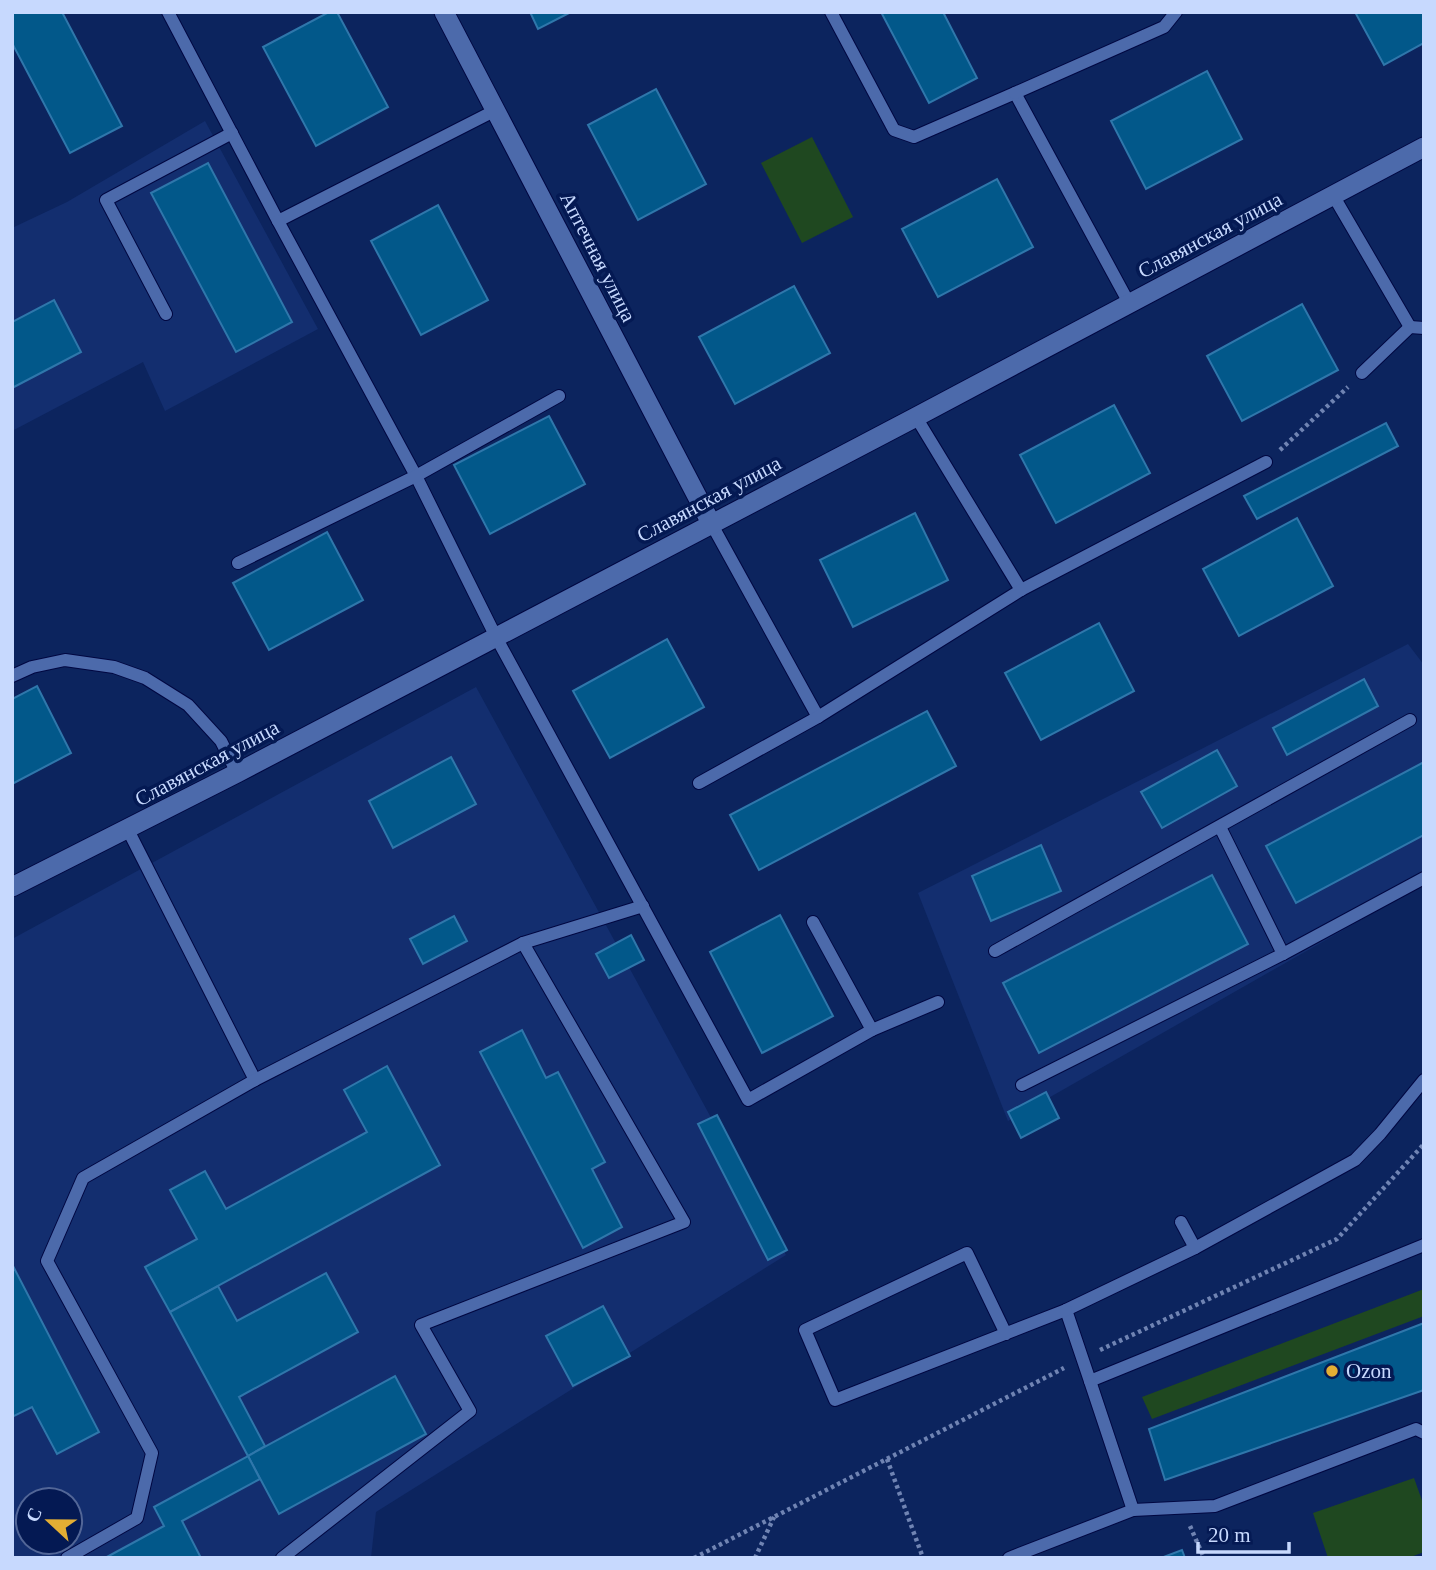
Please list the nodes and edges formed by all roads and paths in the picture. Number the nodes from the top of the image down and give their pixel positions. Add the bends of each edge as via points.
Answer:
1 (168, 12) edge
2 (444, 12) edge
3 (831, 12) edge
4 (1176, 12) edge
5 (1015, 93) junction
6 (496, 110) junction
7 (232, 133) junction
8 (1424, 147) edge
9 (1333, 195) junction
10 (278, 220) junction
11 (1129, 303) junction
12 (166, 314) dead end
13 (1417, 328) edge
14 (1362, 373) joint
15 (559, 396) dead end
16 (916, 417) junction
17 (1266, 462) joint
18 (415, 476) junction
19 (711, 523) junction
20 (238, 563) dead end
21 (1021, 590) junction
22 (496, 636) junction
23 (12, 676) edge
24 (818, 718) junction
25 (1410, 720) dead end
26 (237, 773) junction
27 (699, 783) dead end
28 (1220, 827) junction
29 (128, 830) junction
30 (1424, 878) edge
31 (12, 887) edge
32 (643, 906) junction
33 (813, 922) dead end
34 (523, 943) junction
35 (995, 951) dead end
36 (1283, 954) junction
37 (938, 1002) dead end
38 (872, 1030) junction
39 (255, 1080) junction
40 (1424, 1080) edge
41 (1022, 1085) dead end
42 (1424, 1144) edge
43 (1181, 1223) dead end
44 (1424, 1245) edge
45 (1195, 1248) junction
46 (1066, 1310) junction
47 (1006, 1334) junction
48 (1083, 1359) junction
49 (1090, 1381) junction
50 (1424, 1433) edge
51 (887, 1459) junction
52 (1183, 1508) junction
53 (1133, 1510) junction
54 (774, 1517) junction
55 (67, 1558) edge
56 (282, 1558) edge
57 (694, 1558) edge
58 (755, 1558) edge
59 (923, 1558) edge
60 (1009, 1558) edge
61 (1204, 1558) edge

1 - 7 lane
2 - 6 street, Аптечная улица
3 - 5 lane via 894,130 914,137
4 - 5 lane via 1164,27
5 - 11 lane
6 - 10 lane
6 - 19 street, Аптечная улица
7 - 10 lane
7 - 12 lane via 106,200
8 - 9 street, Славянская улица
9 - 11 street, Славянская улица
9 - 13 lane
10 - 18 lane
11 - 16 street, Славянская улица
13 - 14 lane
14 - 17 path
15 - 18 lane
16 - 19 street, Славянская улица
16 - 21 lane
17 - 21 lane
18 - 20 lane
18 - 22 lane
19 - 22 street, Славянская улица
19 - 24 lane
21 - 24 lane
22 - 26 street, Славянская улица
22 - 32 lane
23 - 26 lane via 65,660 114,667 145,678 188,705 220,741
24 - 27 lane
25 - 28 lane
26 - 29 street, Славянская улица
28 - 35 lane
28 - 36 lane
29 - 31 street, Славянская улица
29 - 39 lane
30 - 36 lane
32 - 34 lane
32 - 38 lane via 748,1100
33 - 38 lane
34 - 39 lane
34 - 56 lane via 684,1222 421,1325 470,1411
36 - 41 lane
37 - 38 lane
39 - 55 lane via 83,1178 47,1261 152,1453 137,1518
40 - 45 lane via 1355,1160
42 - 48 path via 1337,1239
43 - 45 lane
44 - 49 lane
45 - 46 lane
46 - 47 lane
46 - 48 lane
47 - 47 lane via 835,1400 805,1330 967,1253
48 - 49 lane
48 - 51 path
49 - 53 lane
50 - 52 lane via 1416,1429 1215,1506
51 - 54 path
51 - 59 path
52 - 53 lane
52 - 61 path
53 - 60 lane
54 - 57 path
54 - 58 path

